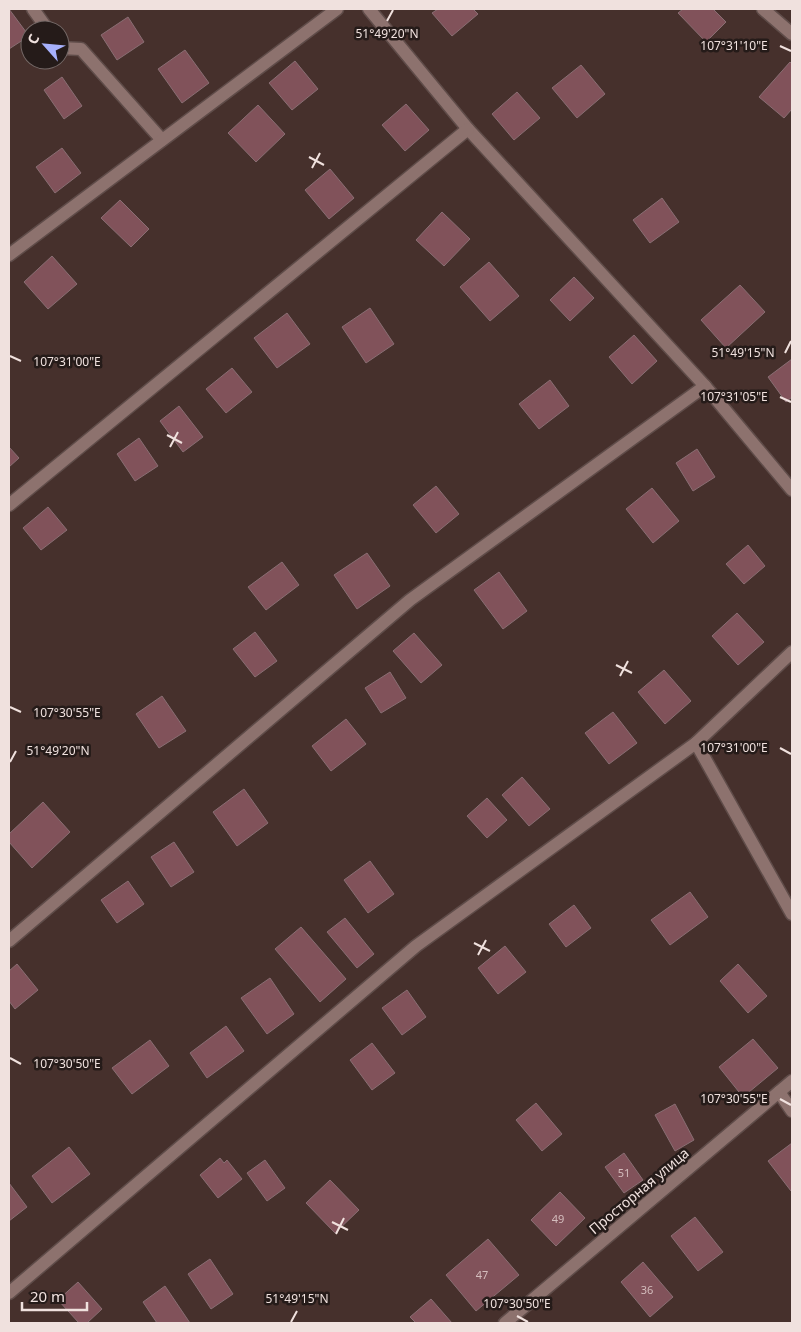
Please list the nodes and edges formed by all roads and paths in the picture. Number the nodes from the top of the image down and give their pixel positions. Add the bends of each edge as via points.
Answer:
1 (33, 9) edge
2 (337, 9) edge
3 (369, 9) edge
4 (763, 9) edge
5 (41, 20) edge
6 (792, 34) edge
7 (70, 48) edge
8 (468, 129) junction
9 (162, 140) junction
10 (9, 255) edge
11 (705, 386) junction
12 (792, 490) edge
13 (9, 506) edge
14 (792, 652) edge
15 (696, 743) junction
16 (792, 914) edge
17 (9, 941) edge
18 (792, 1081) edge
19 (779, 1092) junction
20 (792, 1111) edge
21 (9, 1293) edge
22 (505, 1323) edge

1 - 5 street
2 - 9 street
3 - 8 street
4 - 6 street
7 - 9 street via 81,49
8 - 11 street
8 - 13 street
9 - 10 street
11 - 12 street
11 - 17 street via 410,600
14 - 15 street
15 - 16 street
15 - 21 street via 416,946
18 - 19 street, Просторная улица
19 - 20 street
19 - 22 street, Просторная улица

